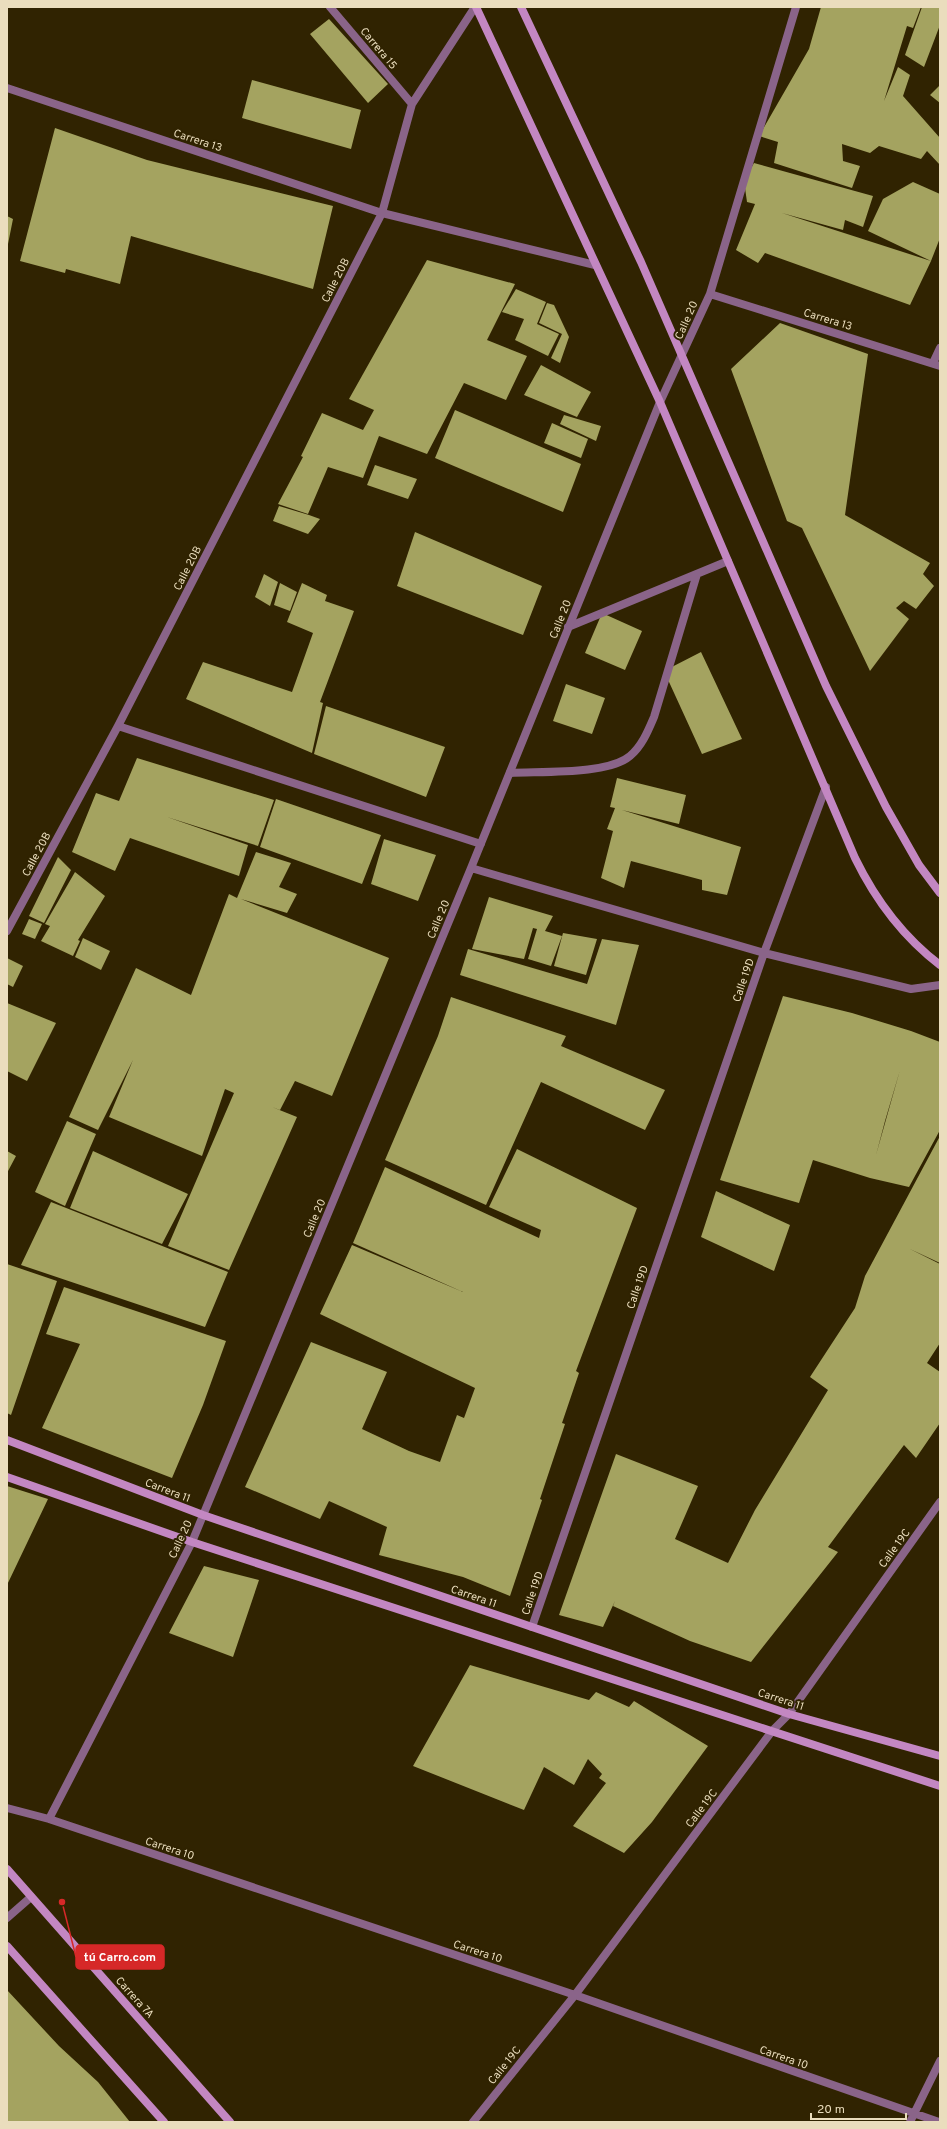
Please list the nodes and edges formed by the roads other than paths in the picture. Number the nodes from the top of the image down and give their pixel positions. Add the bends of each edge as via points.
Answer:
1 (330, 7) edge
2 (476, 7) edge
3 (521, 7) edge
4 (796, 7) edge
5 (7, 88) edge
6 (412, 104) junction
7 (382, 213) junction
8 (595, 265) junction
9 (710, 294) junction
10 (940, 348) edge
11 (683, 355) junction
12 (937, 365) edge
13 (660, 402) junction
14 (728, 561) junction
15 (697, 574) junction
16 (568, 627) junction
17 (118, 726) junction
18 (510, 773) junction
19 (826, 787) junction
20 (481, 844) junction
21 (471, 868) junction
22 (940, 893) edge
23 (7, 931) edge
24 (764, 953) junction
25 (940, 965) edge
26 (940, 985) edge
27 (7, 1440) edge
28 (7, 1477) edge
29 (940, 1502) edge
30 (203, 1515) junction
31 (192, 1542) junction
32 (532, 1627) junction
33 (789, 1714) junction
34 (772, 1731) junction
35 (940, 1756) edge
36 (940, 1786) edge
37 (7, 1808) edge
38 (49, 1819) junction
39 (7, 1869) edge
40 (31, 1897) junction
41 (7, 1918) edge
42 (7, 1946) edge
43 (575, 1994) junction
44 (940, 2061) edge
45 (914, 2114) junction
46 (164, 2122) edge
47 (230, 2122) edge
48 (473, 2122) edge
49 (910, 2122) edge
50 (939, 2122) edge

1 - 6 street, Carrera 15
2 - 6 street, Calle 20B
2 - 8 street
3 - 11 street
4 - 9 street, Calle 20
5 - 7 street, Carrera 13
6 - 7 street, Calle 20B
7 - 8 street, Carrera 13
7 - 17 street, Calle 20B
8 - 13 street
9 - 11 street, Calle 20
9 - 12 street, Carrera 13
10 - 12 street
11 - 13 street, Calle 20
11 - 22 street via 833,700 886,807 920,865
13 - 14 street
13 - 16 street, Calle 20
14 - 15 street
14 - 19 street
15 - 16 street
15 - 18 street via 654,718 645,738 630,756 617,763 595,769
16 - 18 street, Calle 20
17 - 20 street
17 - 23 street, Calle 20B
18 - 20 street, Calle 20
19 - 24 street, Calle 19D
19 - 25 street via 868,884 883,908 920,950
20 - 21 street, Calle 20
21 - 24 street
21 - 30 street, Calle 20
24 - 26 street via 911,988
24 - 32 street, Calle 19D
27 - 30 street, Carrera 11
28 - 31 street
29 - 33 street, Calle 19C
30 - 31 street, Calle 20
30 - 32 street, Carrera 11
31 - 34 street
31 - 38 street, Calle 20
32 - 33 street, Carrera 11
33 - 34 street, Calle 19C
33 - 35 street, Carrera 11
34 - 36 street
34 - 43 street, Calle 19C
37 - 38 street, Carrera 10
38 - 43 street, Carrera 10
39 - 40 street, Carrera 7A
40 - 41 street
40 - 47 street, Carrera 7A
42 - 46 street
43 - 45 street, Carrera 10
43 - 48 street, Calle 19C
44 - 45 street
45 - 49 street
45 - 50 street, Carrera 10

